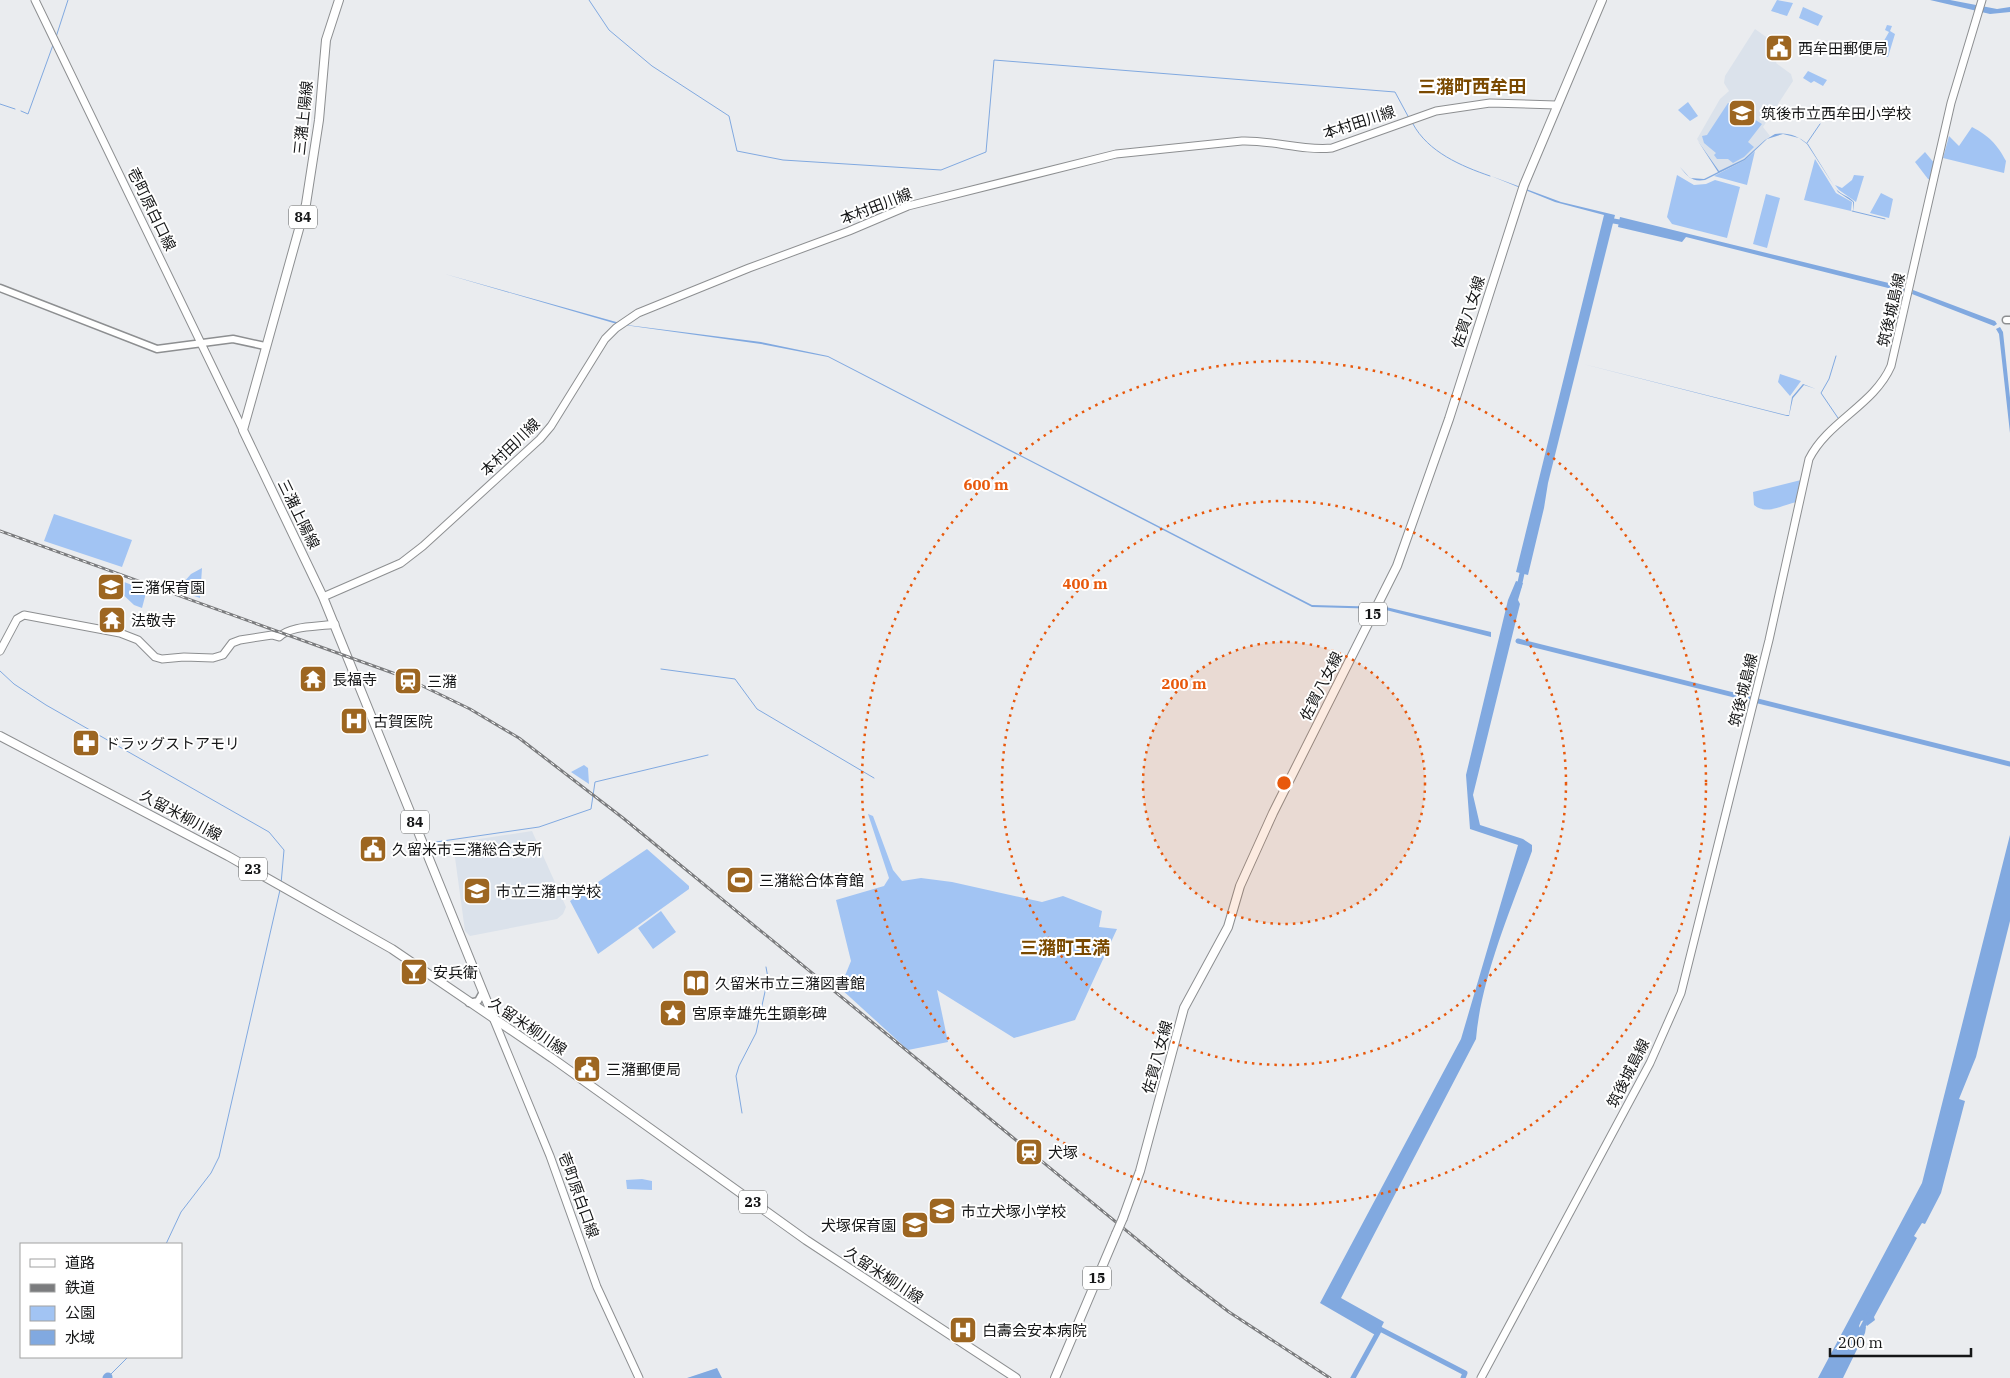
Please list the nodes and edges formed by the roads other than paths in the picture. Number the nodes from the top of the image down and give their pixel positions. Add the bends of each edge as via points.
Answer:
1 (35, 0) edge
2 (339, 0) edge
3 (1602, 0) edge
4 (1982, 0) edge
5 (1556, 105) junction
6 (0, 288) edge
7 (201, 342) junction
8 (265, 346) junction
9 (243, 430) junction
10 (324, 596) junction
11 (335, 624) junction
12 (0, 651) edge
13 (0, 736) edge
14 (484, 992) junction
15 (470, 1003) junction
16 (494, 1020) junction
17 (639, 1378) edge
18 (1016, 1378) edge
19 (1055, 1378) edge
20 (1482, 1378) edge

1 - 7 main road, 壱町原白口線
2 - 8 main road, 三潴上陽線 / 84 via 326,40 319,120 306,204
3 - 5 main road, 佐賀八女線 / 15
4 - 20 main road, 筑後城島線 via 1951,102 1891,366 1882,384 1817,444 1809,459 1687,973 1669,1024
5 - 10 main road, 本村田川線 via 1490,102 1436,111 1332,148 1311,149 1261,140 1116,154 908,206 703,286 638,313 616,328 594,356 546,433 423,546 401,563
5 - 19 main road, 佐賀八女線 / 15, bridge via 1522,191 1404,550 1260,840 1240,886 1228,927 1184,1008 1140,1171
6 - 7 street via 157,349
7 - 8 street via 233,339
7 - 9 main road, 壱町原白口線
8 - 9 main road, 三潴上陽線 / 84
9 - 10 main road, 三潴上陽線 / 84
10 - 11 main road, 三潴上陽線 / 84
11 - 12 main road via 304,628 279,637 272,635 240,640 232,643 223,655 213,658 162,659 155,658 138,640 120,634 24,615 17,619
11 - 14 main road, 三潴上陽線 / 84
13 - 15 main road, 久留米柳川線 / 23 via 348,922
14 - 15 street via 478,1001
14 - 16 main road, 三潴上陽線 / 84
15 - 16 main road, 久留米柳川線 / 23
16 - 17 main road, 壱町原白口線 via 550,1156 597,1287
16 - 18 main road, 久留米柳川線 / 23 via 806,1240

